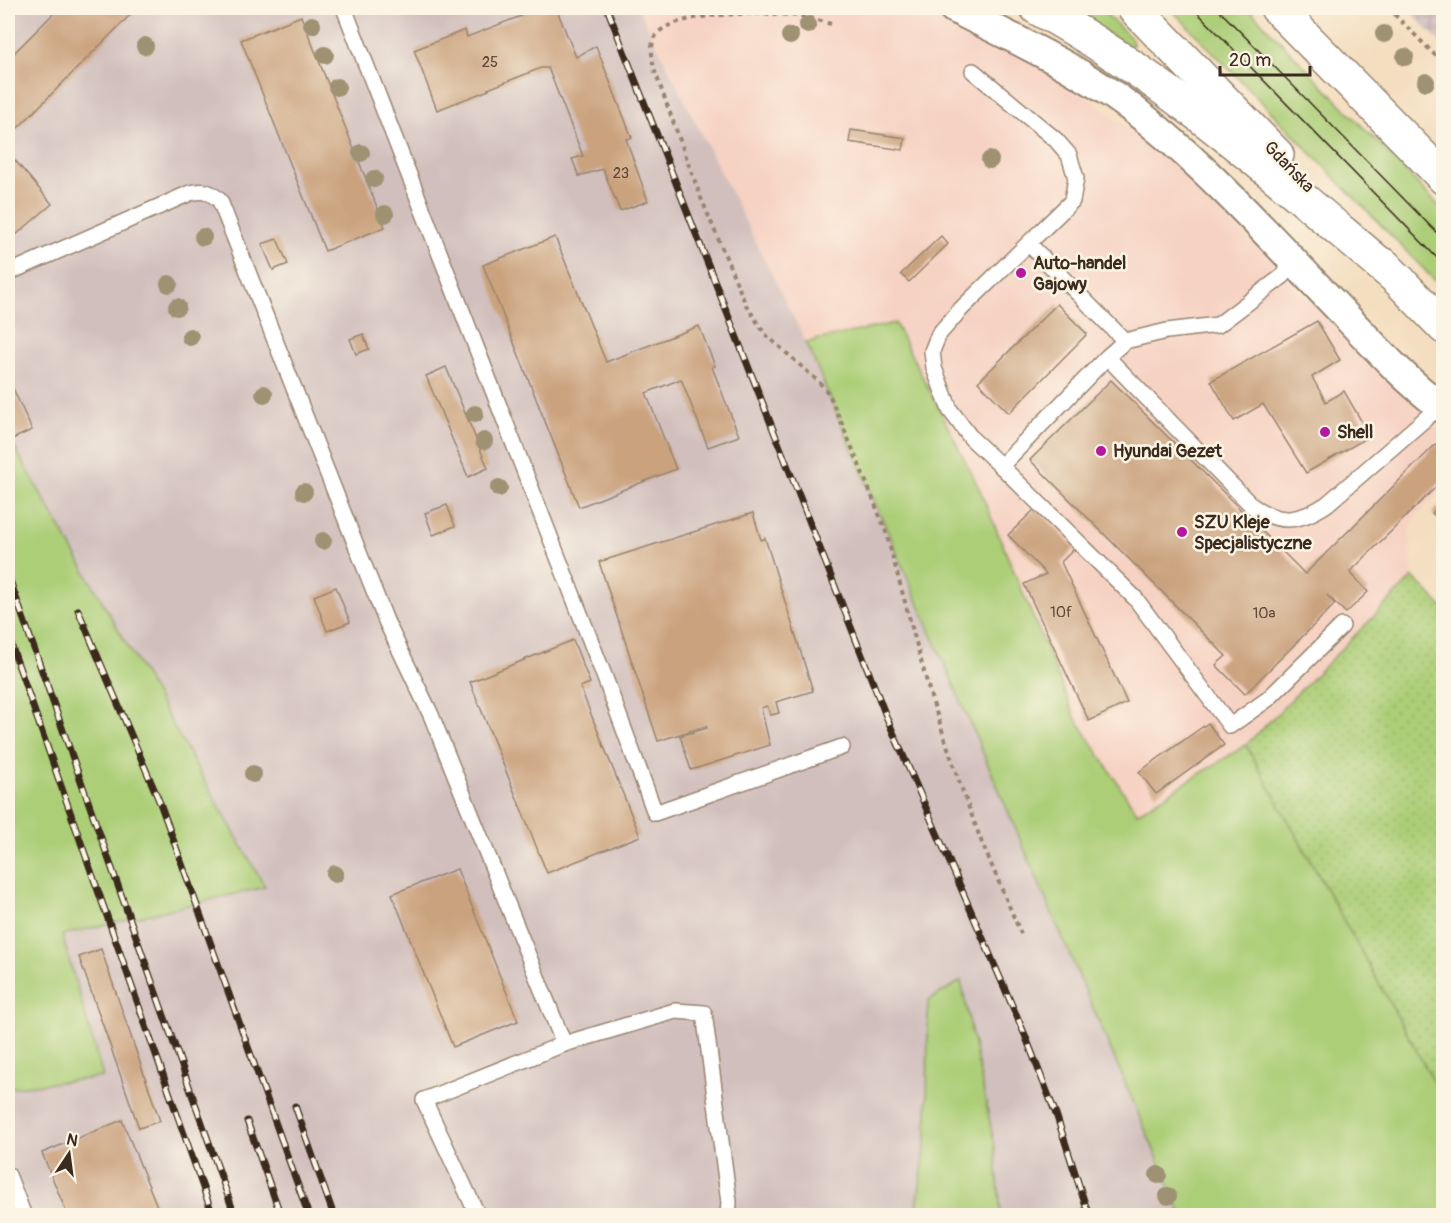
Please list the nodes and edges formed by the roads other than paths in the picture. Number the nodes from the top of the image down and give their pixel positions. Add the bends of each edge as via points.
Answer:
1 (344, 8) edge
2 (1037, 8) edge
3 (1134, 8) edge
4 (1277, 8) edge
5 (1309, 8) edge
6 (939, 10) edge
7 (973, 71) dead end
8 (1408, 143) junction
9 (1443, 178) edge
10 (1029, 244) junction
11 (1291, 259) junction
12 (8, 273) edge
13 (1400, 281) junction
14 (1443, 327) edge
15 (1125, 341) junction
16 (1107, 357) junction
17 (1442, 408) edge
18 (1001, 466) junction
19 (1342, 626) dead end
20 (842, 747) dead end
21 (564, 1044) junction
22 (8, 1175) edge
23 (24, 1215) edge
24 (478, 1215) edge
25 (728, 1215) edge

1 - 20 lane via 655,813
2 - 13 main road via 1087,36 1184,103
3 - 13 main road, Gdańska
4 - 8 main road
5 - 8 main road
6 - 11 street via 1064,64 1118,99 1208,175
7 - 10 lane via 1069,155 1076,178 1072,201
8 - 9 main road
10 - 15 lane
10 - 18 lane via 960,310 939,334 932,351 934,368 950,410 971,438
11 - 15 lane via 1283,276 1218,325
11 - 17 street via 1405,376
12 - 21 lane via 190,193 211,192 219,201 386,621 431,715
13 - 14 main road, Gdańska
15 - 16 lane
16 - 17 lane via 1252,506 1283,519 1300,519 1327,504
16 - 18 lane
18 - 19 lane via 1135,598 1230,726 1268,699
21 - 24 lane via 424,1100
21 - 25 lane via 675,1011 704,1013
22 - 23 lane

